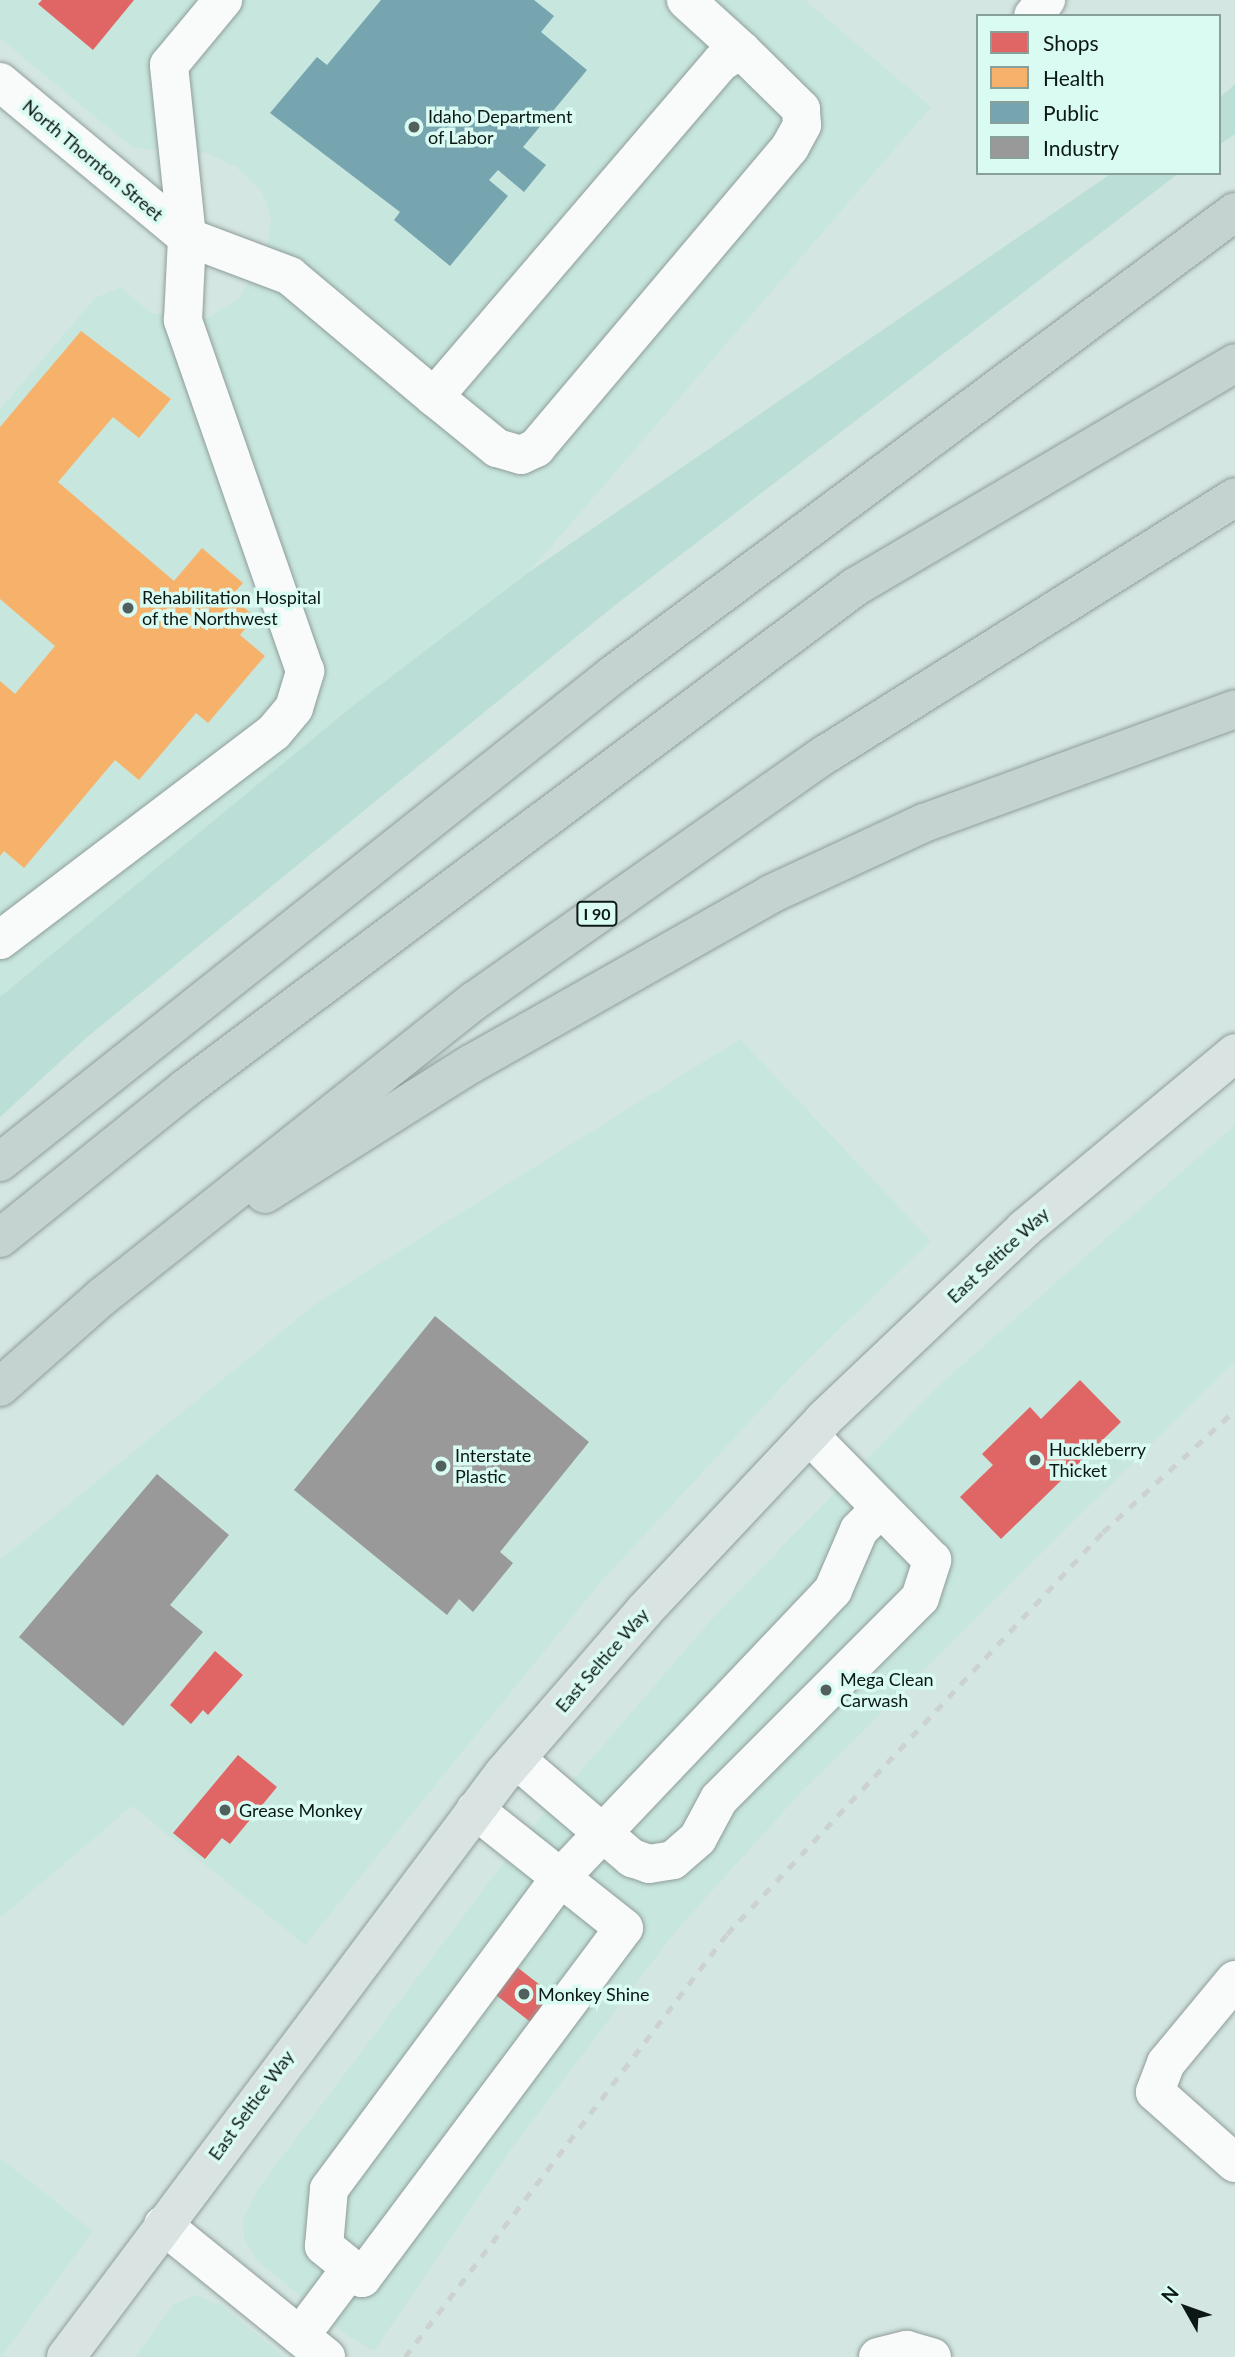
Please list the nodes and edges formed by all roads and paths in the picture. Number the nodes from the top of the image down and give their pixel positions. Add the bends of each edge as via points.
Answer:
1 (223, 0) edge
2 (686, 0) edge
3 (1046, 0) edge
4 (1035, 14) edge
5 (741, 50) junction
6 (0, 82) edge
7 (1235, 212) edge
8 (187, 237) junction
9 (1235, 363) edge
10 (434, 397) junction
11 (1235, 497) edge
12 (1235, 709) edge
13 (0, 940) edge
14 (1235, 1053) edge
15 (0, 1162) edge
16 (0, 1238) edge
17 (103, 1296) junction
18 (0, 1387) edge
19 (809, 1435) junction
20 (881, 1508) junction
21 (516, 1759) junction
22 (475, 1810) junction
23 (599, 1832) junction
24 (560, 1878) junction
25 (1235, 1980) edge
26 (1235, 2163) edge
27 (163, 2225) junction
28 (351, 2268) junction
29 (313, 2347) edge
30 (66, 2357) edge
31 (878, 2357) edge
32 (932, 2357) edge

1 - 8 street via 169,65
2 - 5 street, North Thornton Street
3 - 4 street
5 - 10 street via 721,62
5 - 10 street, North Thornton Street via 801,109 802,125 536,448 521,455 497,448
6 - 8 street, North Thornton Street
7 - 15 highway via 614,674
8 - 10 street, North Thornton Street via 290,276
8 - 13 street via 183,320 305,671 294,708 274,732
9 - 16 highway via 855,587 186,1088
11 - 17 highway, I 90 via 826,754 485,993
12 - 17 highway via 923,822 771,894 471,1064
14 - 19 main road, East Seltice Way via 1024,1229
17 - 18 highway, I 90
19 - 20 street
19 - 21 main road, East Seltice Way
20 - 23 street via 859,1530 832,1590
20 - 23 street via 932,1560 920,1598 719,1799 685,1852 649,1864
21 - 22 main road, East Seltice Way
21 - 23 street
22 - 24 street
22 - 27 main road, East Seltice Way
23 - 24 street
24 - 28 street via 329,2189 324,2246
24 - 28 street via 624,1928 362,2278
25 - 26 street via 1166,2063 1156,2092
27 - 29 street
27 - 30 main road, East Seltice Way
28 - 29 street
31 - 32 street via 907,2350

